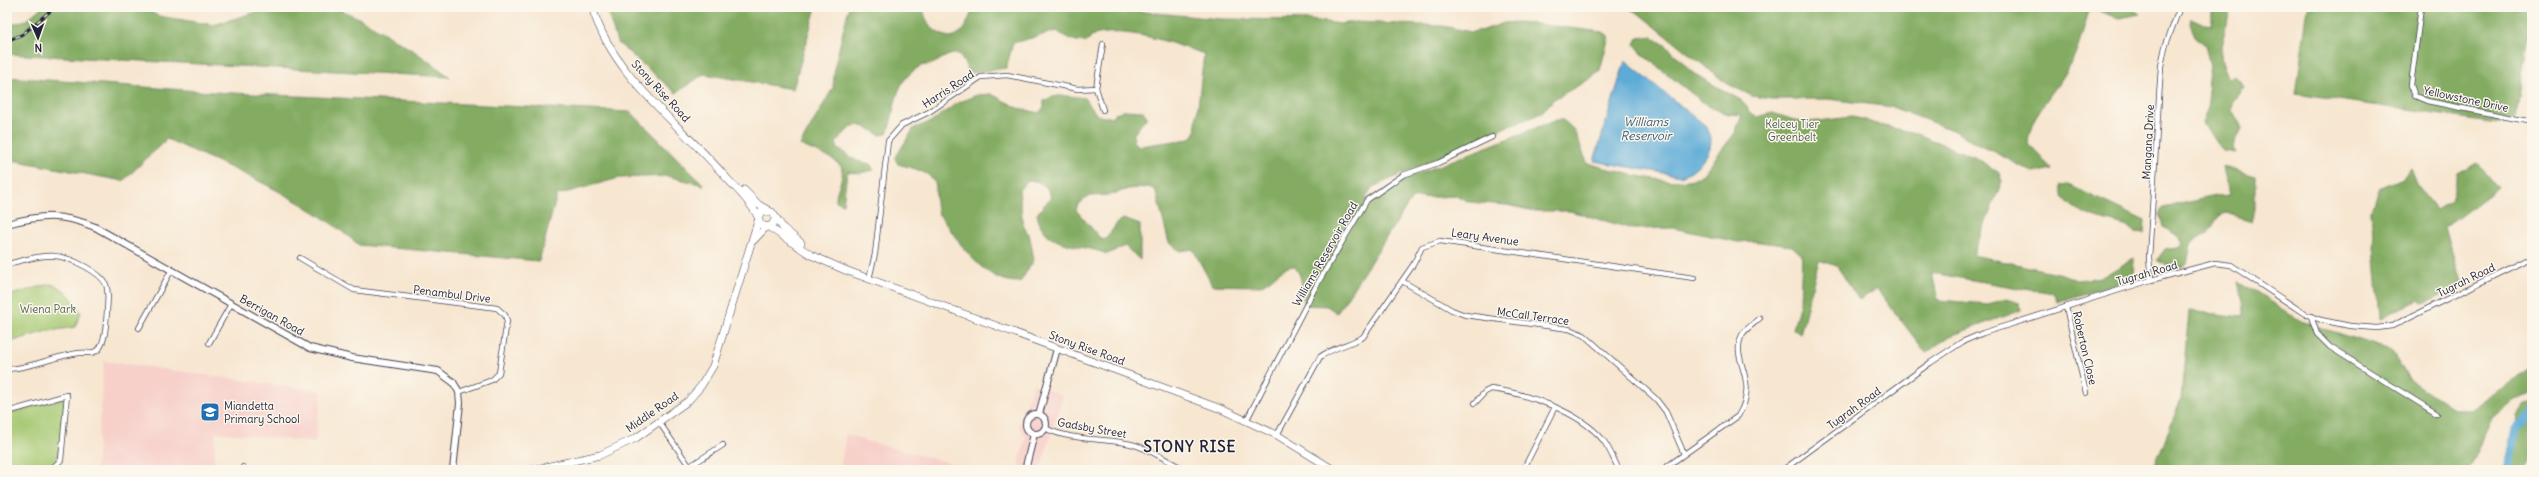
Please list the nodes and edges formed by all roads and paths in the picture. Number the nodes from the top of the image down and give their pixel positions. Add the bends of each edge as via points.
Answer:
1 (592, 7) edge
2 (2180, 7) edge
3 (2421, 7) edge
4 (1103, 44) dead end
5 (1096, 88) junction
6 (1104, 110) dead end
7 (2532, 122) edge
8 (1492, 136) dead end
9 (713, 162) junction
10 (769, 210) junction
11 (758, 219) junction
12 (775, 219) junction
13 (7, 224) edge
14 (767, 227) junction
15 (752, 241) junction
16 (2532, 257) edge
17 (300, 258) dead end
18 (825, 261) junction
19 (7, 264) edge
20 (171, 271) junction
21 (1694, 278) dead end
22 (869, 279) junction
23 (2151, 280) junction
24 (1402, 281) junction
25 (231, 304) junction
26 (2066, 307) junction
27 (2311, 316) junction
28 (1760, 318) dead end
29 (139, 328) dead end
30 (209, 343) dead end
31 (1057, 349) junction
32 (7, 370) edge
33 (459, 392) junction
34 (2086, 393) dead end
35 (1475, 403) dead end
36 (1555, 407) junction
37 (7, 412) edge
38 (1039, 414) junction
39 (2437, 414) dead end
40 (1246, 421) junction
41 (659, 422) junction
42 (1045, 428) junction
43 (1034, 434) junction
44 (1277, 435) junction
45 (723, 445) dead end
46 (1684, 454) junction
47 (691, 468) edge
48 (1177, 468) edge
49 (50, 470) edge
50 (453, 470) edge
51 (532, 470) edge
52 (1025, 470) edge
53 (1187, 470) edge
54 (1334, 470) edge
55 (1524, 470) edge
56 (1619, 470) edge
57 (1662, 470) edge
58 (1783, 470) edge

1 - 9 main road, Stony Rise Road via 607,42 624,68
2 - 23 street, Mangana Drive via 2165,47 2161,66 2149,258
3 - 7 street, Yellowstone Drive via 2411,85 2415,96 2427,101
4 - 5 street
5 - 6 street
5 - 22 street, Harris Road via 1078,89 1007,75 981,77 930,112 902,125 888,141 876,254
8 - 40 street, Williams Reservoir Road via 1438,163 1404,175 1367,200 1316,286
9 - 10 main road, Stony Rise Road via 759,205
9 - 11 main road, Stony Rise Road via 746,199
10 - 11 main road via 762,211
10 - 12 main road, Stony Rise Road
11 - 14 main road, Stony Rise Road
11 - 15 main road, Middle Road
12 - 14 main road, Middle Road
12 - 18 main road, Stony Rise Road
13 - 20 street, Berrigan Road via 44,216 62,216 77,220 95,227
14 - 15 main road, Middle Road
14 - 18 main road, Stony Rise Road
15 - 41 main road, Middle Road via 713,366 688,401
16 - 27 street, Tugrah Road via 2392,326 2350,326
17 - 33 street, Penambul Drive via 354,290 497,308 502,311 507,321 499,373 492,380
18 - 22 main road, Stony Rise Road
19 - 32 street via 44,255 68,256 101,275 109,290 105,330 100,349
20 - 25 street, Berrigan Road
20 - 29 street
21 - 24 street, Leary Avenue via 1440,241 1422,247
22 - 31 main road, Stony Rise Road
23 - 26 street, Tugrah Road
23 - 27 street, Tugrah Road via 2215,264 2231,265
24 - 44 street, Leary Avenue via 1362,337 1350,344 1330,349 1320,357
24 - 46 street, McCall Terrace via 1465,315 1569,329 1584,334 1656,399 1666,412
25 - 30 street
25 - 33 street, Berrigan Road via 310,348 352,358 438,371 453,382
26 - 34 street, Roberton Close
26 - 58 street, Tugrah Road via 1982,333 1962,342
27 - 39 street via 2317,334 2330,347
28 - 46 street via 1742,334 1739,346 1747,376 1748,394 1745,405 1730,423
31 - 38 street
31 - 40 main road, Stony Rise Road via 1221,409
33 - 50 street
35 - 36 street via 1491,389
36 - 55 street
36 - 56 street via 1589,427 1602,439
37 - 49 street via 67,395 61,460
38 - 42 street via 1044,418
38 - 43 street via 1033,414 1026,421 1029,430
40 - 44 main road, Stony Rise Road
41 - 47 street
41 - 51 main road, Middle Road via 615,450
42 - 43 street
42 - 48 street, Gadsby Street via 1152,450
43 - 52 street
44 - 54 main road, Stony Rise Road
45 - 47 street
46 - 57 street
48 - 53 street, Gadsby Street

